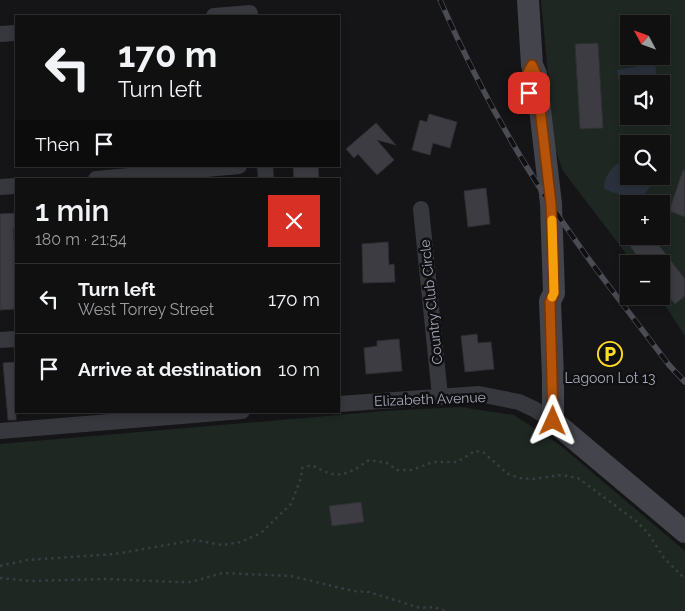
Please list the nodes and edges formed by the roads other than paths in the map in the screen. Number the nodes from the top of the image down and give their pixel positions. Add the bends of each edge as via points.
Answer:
1 (528, 0) edge
2 (250, 10) edge
3 (220, 15) edge
4 (15, 33) edge
5 (0, 34) edge
6 (228, 167) edge
7 (107, 178) edge
8 (15, 186) edge
9 (0, 187) edge
10 (421, 209) dead end
11 (15, 339) edge
12 (0, 340) edge
13 (440, 396) junction
14 (340, 404) edge
15 (218, 413) edge
16 (553, 421) junction
17 (0, 431) edge
18 (685, 532) edge

1 - 16 street via 532,65 536,74 551,204
2 - 3 street
4 - 5 street
6 - 7 street
8 - 9 street
10 - 13 street, Country Club Circle
11 - 12 street
13 - 14 street, Elizabeth Avenue
13 - 16 street, Elizabeth Avenue via 479,394 501,397 534,409
15 - 17 street
16 - 18 street, Elizabeth Avenue

